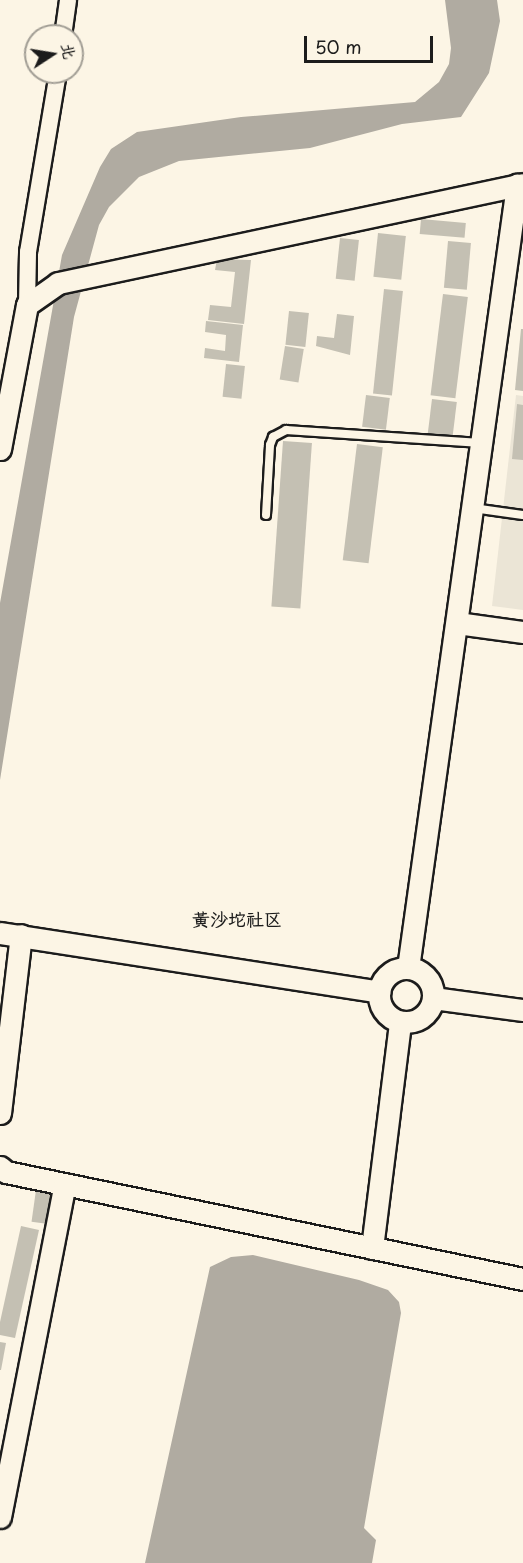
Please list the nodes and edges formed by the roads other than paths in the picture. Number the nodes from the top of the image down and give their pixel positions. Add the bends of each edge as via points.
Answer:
1 (68, 0) edge
2 (65, 24) edge
3 (56, 84) edge
4 (520, 184) edge
5 (27, 306) junction
6 (482, 443) junction
7 (0, 449) edge
8 (473, 508) junction
9 (266, 515) dead end
10 (523, 515) edge
11 (457, 623) junction
12 (523, 632) edge
13 (0, 933) edge
14 (21, 935) junction
15 (408, 968) junction
16 (379, 992) junction
17 (434, 998) junction
18 (523, 1010) edge
19 (400, 1022) junction
20 (0, 1113) edge
21 (0, 1167) edge
22 (65, 1184) junction
23 (372, 1248) junction
24 (523, 1279) edge
25 (0, 1517) edge

1 - 2 street
3 - 5 street via 28,252
4 - 5 street via 80,276 42,292
4 - 6 street
5 - 7 street
6 - 8 street
6 - 9 lane via 286,430 273,437 270,445
8 - 10 lane
8 - 11 street
11 - 12 street
11 - 15 street
13 - 14 street
14 - 16 street
14 - 20 street
15 - 16 street via 392,972
15 - 17 street via 427,978
16 - 19 street via 386,1015
17 - 18 street
17 - 19 street via 422,1017
19 - 23 street
21 - 22 street via 6,1172
22 - 23 street
22 - 25 street
23 - 24 street

